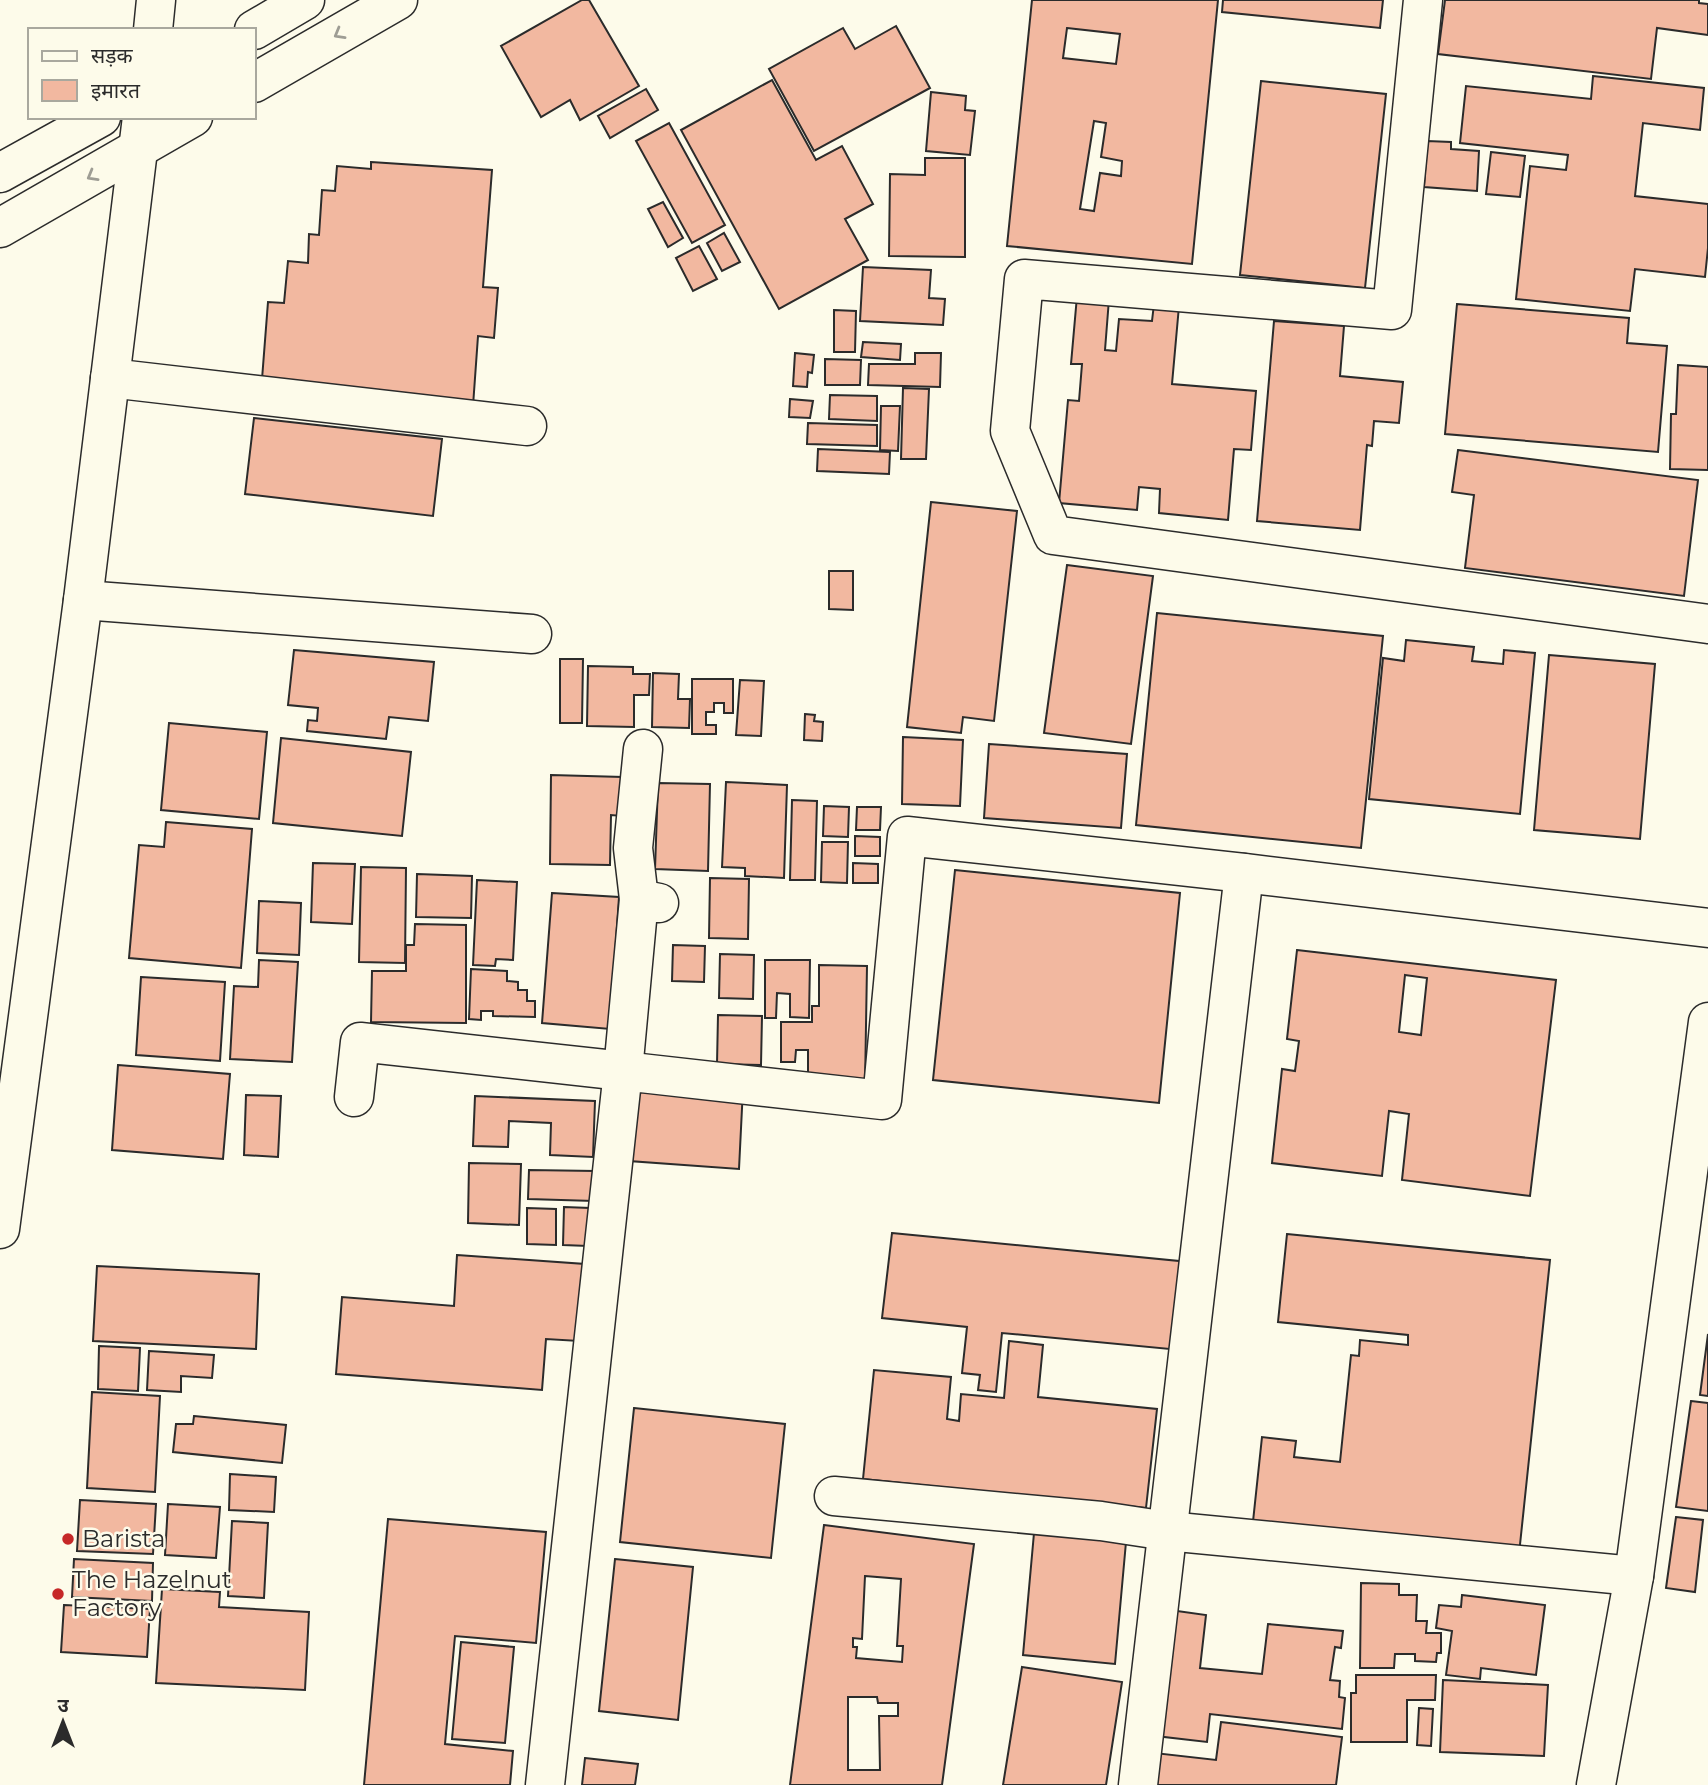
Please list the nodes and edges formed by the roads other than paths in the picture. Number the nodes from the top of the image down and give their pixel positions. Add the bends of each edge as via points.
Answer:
1 (156, 0) edge
2 (305, 0) edge
3 (398, 0) edge
4 (1423, 0) edge
5 (153, 28) edge
6 (256, 29) edge
7 (256, 82) edge
8 (97, 119) edge
9 (186, 119) edge
10 (140, 133) edge
11 (0, 173) edge
12 (0, 228) edge
13 (110, 378) junction
14 (527, 426) dead end
15 (83, 600) junction
16 (1708, 624) edge
17 (532, 634) dead end
18 (643, 749) dead end
19 (1244, 873) junction
20 (1708, 928) edge
21 (1708, 1022) edge
22 (623, 1071) junction
23 (354, 1097) dead end
24 (0, 1229) edge
25 (834, 1496) dead end
26 (1167, 1531) junction
27 (1634, 1576) junction
28 (545, 1785) edge
29 (1138, 1785) edge
30 (1596, 1785) edge

1 - 5 street
2 - 6 street
3 -> 7 street
4 - 16 street via 1392,310 1024,279 1010,431 1053,535
8 - 11 street
9 - 10 street
10 -> 12 street
10 - 13 street
13 - 14 street
13 - 15 street
15 - 17 street
15 - 24 street
18 - 22 street via 633,848 649,901
19 - 20 street
19 - 22 street via 906,836 883,1100
19 - 26 street
21 - 27 street
22 - 23 street via 360,1042
22 - 28 street
25 - 26 street
26 - 27 street
26 - 29 street
27 - 30 street

